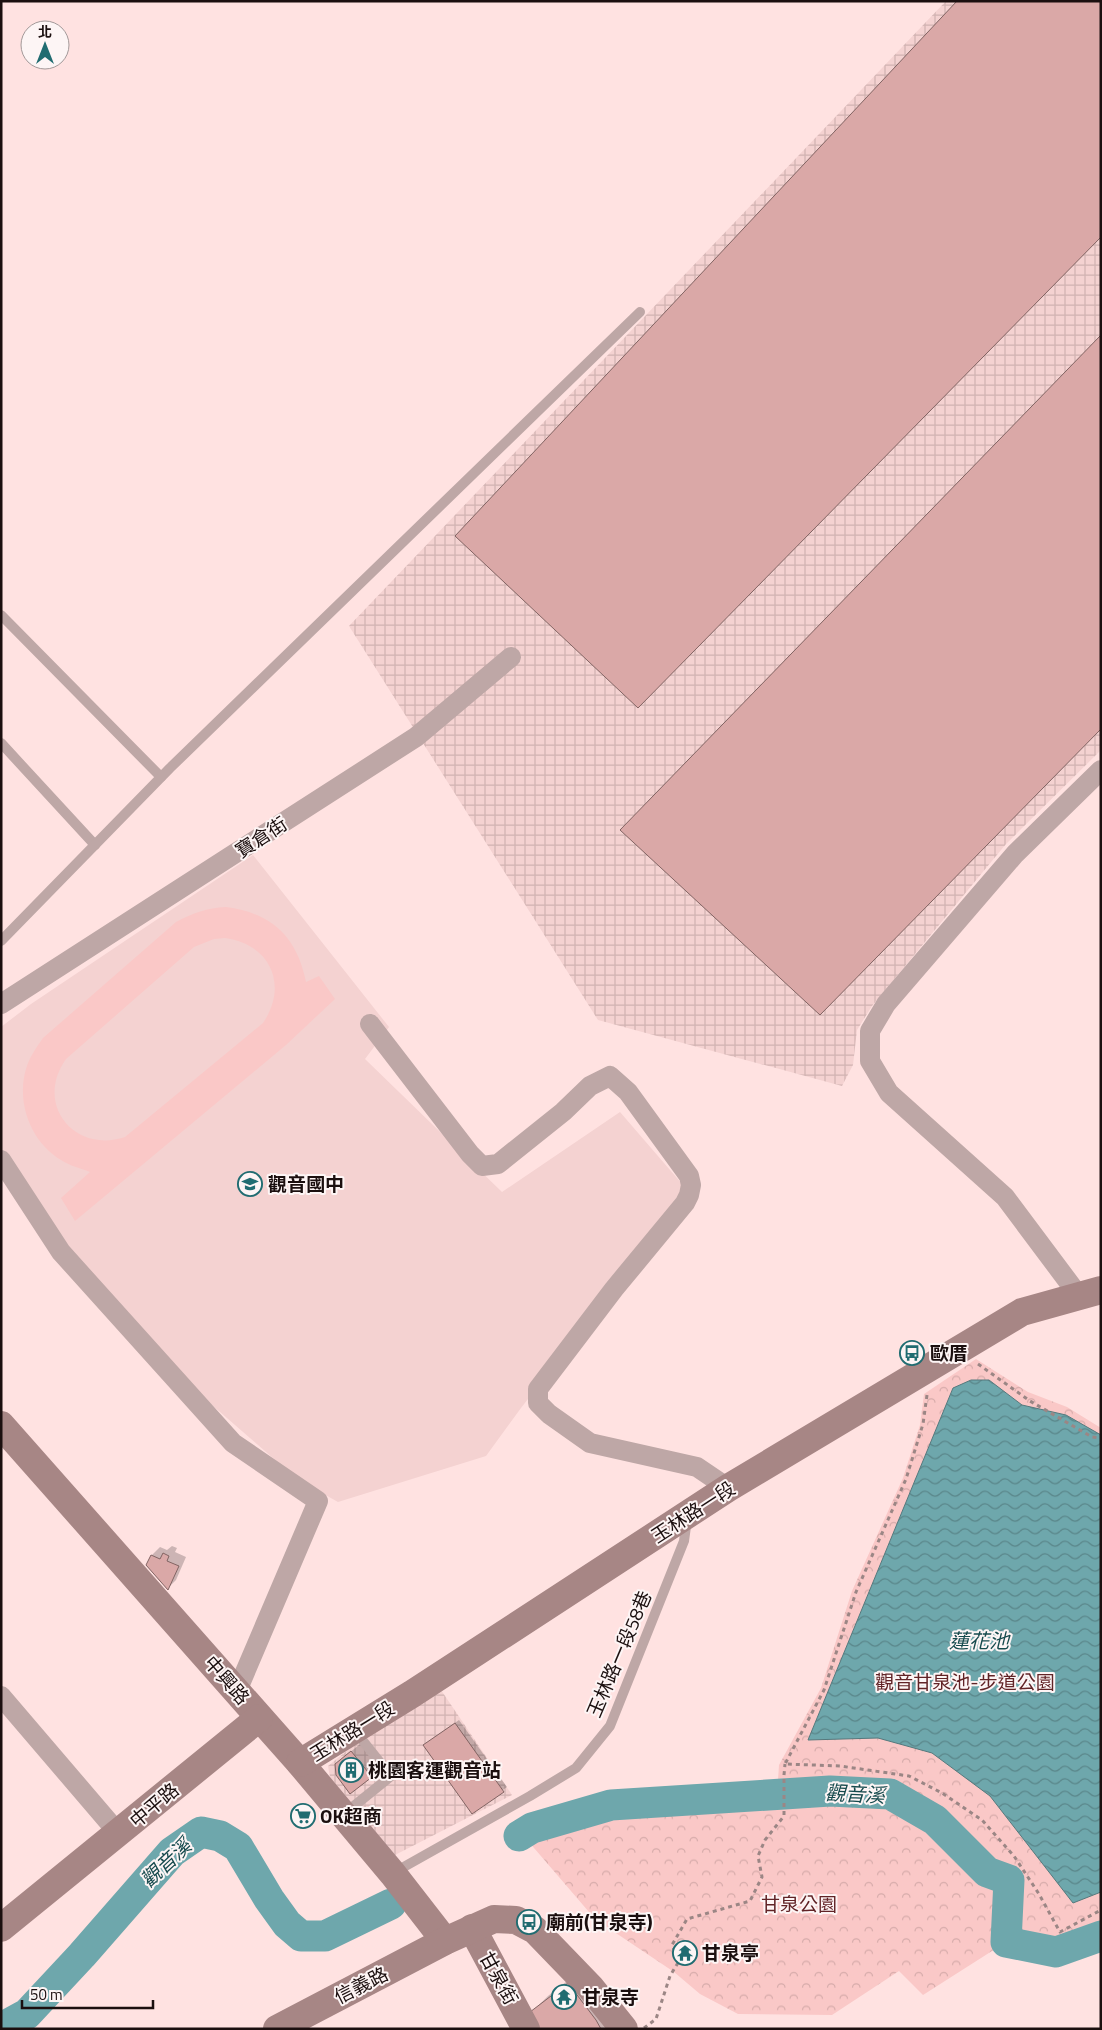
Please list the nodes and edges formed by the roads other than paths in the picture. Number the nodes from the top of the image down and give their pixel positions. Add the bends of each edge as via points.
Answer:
1 (640, 312) dead end
2 (1, 615) edge
3 (511, 657) dead end
4 (1, 743) edge
5 (1101, 770) edge
6 (161, 777) junction
7 (95, 845) junction
8 (1, 941) edge
9 (1, 1004) edge
10 (370, 1024) dead end
11 (1, 1160) edge
12 (1090, 1293) edge
13 (1, 1425) edge
14 (728, 1488) junction
15 (687, 1516) junction
16 (237, 1691) junction
17 (1, 1696) edge
18 (259, 1718) junction
19 (354, 1730) junction
20 (300, 1763) junction
21 (343, 1815) junction
22 (119, 1834) junction
23 (393, 1874) junction
24 (1, 1928) edge
25 (472, 1928) junction
26 (445, 1941) junction
27 (277, 2029) edge
28 (526, 2029) edge
29 (624, 2029) edge

1 - 6 lane
2 - 6 lane
3 - 9 street, 寶倉街 via 416,737
4 - 7 lane
5 - 12 street via 1015,854 886,1004 870,1031 870,1061 889,1093 1005,1197
6 - 7 lane
7 - 8 lane
10 - 14 street via 482,1166 498,1164 601,1079 610,1076 628,1092 689,1176 689,1195 538,1389 538,1403 590,1443 697,1468
11 - 16 street via 61,1252 233,1443 318,1501
12 - 14 street, 玉林路一段 via 1022,1312
13 - 16 street, 中興路
14 - 15 street, 玉林路一段
15 - 19 street, 玉林路一段
15 - 23 lane, 玉林路一段58巷 via 684,1541 610,1726 576,1768
16 - 18 street, 中興路
17 - 22 street, 中平路
18 - 20 street, 中興路
18 - 22 street, 中平路
19 - 20 street, 玉林路一段
19 - 21 lane via 391,1776
20 - 21 street, 中興路
21 - 23 street, 中興路
22 - 24 street
23 - 26 street, 中興路
25 - 26 street, 甘泉街
25 - 28 street, 甘泉街
25 - 29 street, 甘泉街 via 494,1919 516,1920 535,1930 591,1988
26 - 27 street, 信義路

